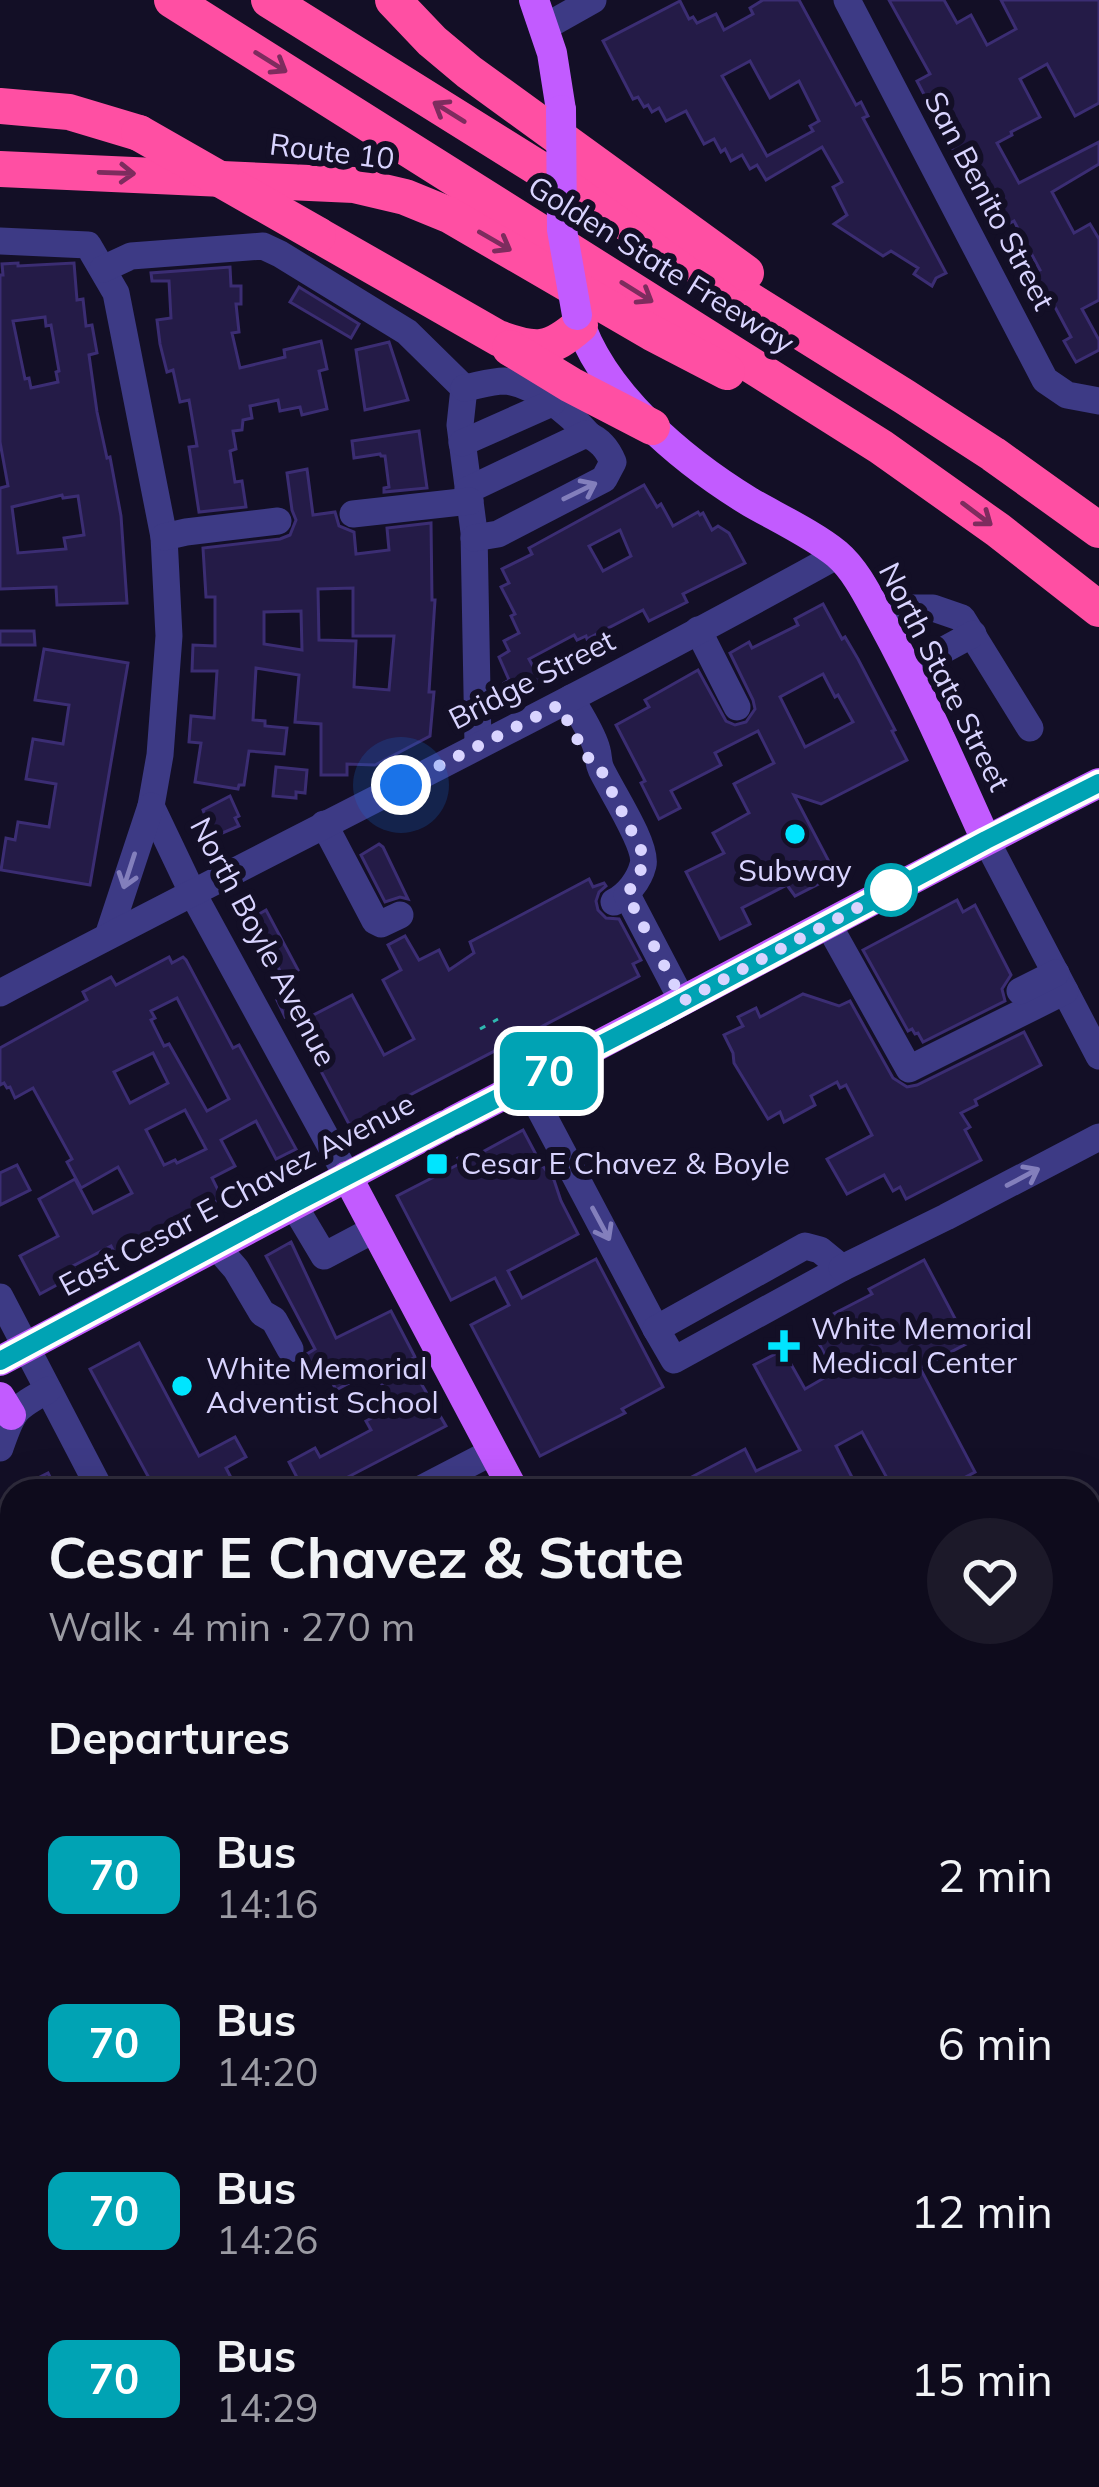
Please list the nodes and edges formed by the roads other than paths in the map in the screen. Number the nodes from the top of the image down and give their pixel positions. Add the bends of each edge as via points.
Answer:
1 (172, 0) edge
2 (269, 0) edge
3 (393, 0) edge
4 (593, 0) edge
5 (847, 0) edge
6 (539, 13) edge
7 (0, 106) edge
8 (0, 169) edge
9 (0, 241) edge
10 (95, 257) junction
11 (579, 320) junction
12 (498, 338) junction
13 (464, 388) junction
14 (905, 397) junction
15 (1099, 401) edge
16 (552, 403) junction
17 (652, 428) junction
18 (589, 435) junction
19 (462, 443) junction
20 (881, 447) junction
21 (469, 495) junction
22 (353, 514) dead end
23 (278, 521) dead end
24 (1099, 530) edge
25 (164, 537) junction
26 (474, 538) junction
27 (838, 555) junction
28 (1099, 609) edge
29 (883, 623) junction
30 (698, 630) junction
31 (973, 634) junction
32 (907, 670) junction
33 (565, 702) junction
34 (737, 707) dead end
35 (1030, 728) dead end
36 (478, 745) junction
37 (1099, 783) edge
38 (151, 806) junction
39 (324, 824) junction
40 (986, 840) junction
41 (192, 892) junction
42 (400, 915) dead end
43 (828, 924) junction
44 (108, 936) junction
45 (1061, 982) junction
46 (1019, 991) dead end
47 (0, 993) edge
48 (683, 1001) junction
49 (1099, 1056) edge
50 (526, 1083) junction
51 (1099, 1137) edge
52 (347, 1176) junction
53 (293, 1204) junction
54 (375, 1229) junction
55 (215, 1246) junction
56 (842, 1268) junction
57 (0, 1298) edge
58 (656, 1329) junction
59 (290, 1349) dead end
60 (13, 1355) edge
61 (48, 1390) junction
62 (6, 1406) edge
63 (0, 1448) edge
64 (492, 1452) junction
65 (95, 1479) edge
66 (440, 1479) edge
67 (507, 1479) edge

1 -> 20 highway, Golden State Freeway
14 -> 2 highway, Golden State Freeway
3 - 14 highway via 469,72
4 - 6 street
5 - 15 street, San Benito Street via 1045,380 1067,395
6 - 11 main road, North State Street, bridge via 555,66 562,230
7 - 12 highway, bridge via 69,112 139,133
8 -> 20 highway, Route 10 via 354,185 405,197 696,357
9 - 10 street
10 - 13 street via 263,246 407,332
10 - 25 street, North Boyle Avenue via 116,293
11 - 12 highway via 550,347
11 - 17 main road, North State Street
12 - 17 highway
13 - 16 street via 506,381
13 - 19 street
14 - 24 highway, Golden State Freeway
16 - 18 street
16 - 19 street
17 - 27 main road, North State Street via 721,484
18 - 21 street
26 -> 18 street via 604,479 614,462
19 - 21 street
20 -> 28 highway, Golden State Freeway
21 - 22 street
21 - 26 street
23 - 25 street
25 - 38 street, North Boyle Avenue via 170,637
26 - 36 street
27 - 29 main road, North State Street
27 - 30 street, Bridge Street
29 - 31 street via 910,608 933,608 962,618
29 - 32 main road, North State Street
30 - 33 street, Bridge Street
30 - 34 street
31 - 32 street
31 - 35 street
32 - 40 main road, North State Street
33 - 36 street, Bridge Street
33 - 48 street via 643,854 620,899
36 - 39 street, Bridge Street
37 - 40 main road, East Cesar E Chavez Avenue
38 - 41 street, North Boyle Avenue
38 -> 44 street
39 - 41 street, Bridge Street
39 - 42 street via 375,921
40 - 43 main road, East Cesar E Chavez Avenue
40 - 45 street, North State Street
41 - 44 street, Bridge Street
41 - 52 street, North Boyle Avenue
43 - 45 street via 909,1069
43 - 48 main road, East Cesar E Chavez Avenue
44 - 47 street, Bridge Street
45 - 46 street
45 - 49 street, North State Street
48 - 50 main road, East Cesar E Chavez Avenue
50 - 52 main road, East Cesar E Chavez Avenue
50 -> 58 street
56 -> 51 street
52 - 53 main road, East Cesar E Chavez Avenue
52 - 54 main road, North Boyle Avenue
53 - 54 street via 324,1256
53 - 55 main road, East Cesar E Chavez Avenue
54 - 64 main road, North Boyle Avenue
55 - 59 street
55 - 60 main road, East Cesar E Chavez Avenue
56 - 58 street via 805,1246
56 - 58 street via 674,1360
57 - 60 street
60 - 61 street
61 - 62 street
61 - 65 street
62 - 63 street
64 - 66 street
64 - 67 main road, North Boyle Avenue

